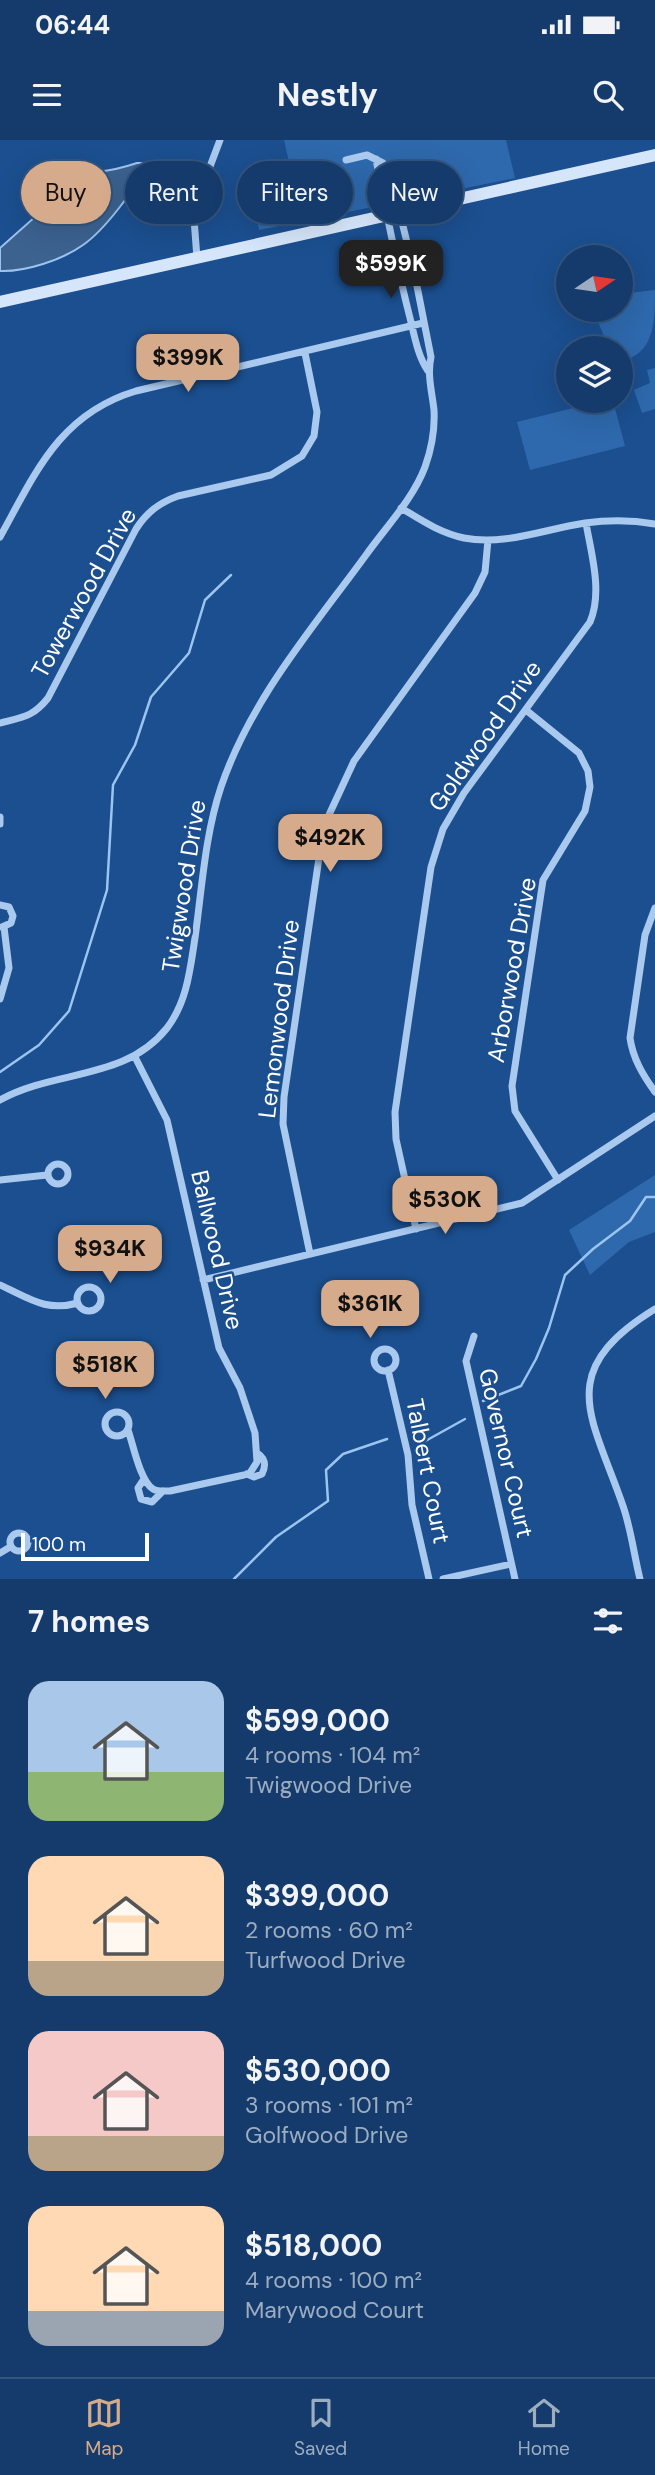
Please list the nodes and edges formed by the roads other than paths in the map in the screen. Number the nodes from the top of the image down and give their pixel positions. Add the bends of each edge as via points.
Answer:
1 (220, 140) edge
2 (655, 155) edge
3 (376, 159) joint
4 (346, 160) dead end
5 (380, 161) edge
6 (463, 198) edge
7 (367, 220) edge
8 (388, 224) edge
9 (402, 224) edge
10 (197, 258) junction
11 (0, 302) edge
12 (423, 323) junction
13 (412, 326) junction
14 (304, 353) junction
15 (428, 371) junction
16 (401, 508) junction
17 (586, 523) junction
18 (655, 524) edge
19 (0, 537) edge
20 (488, 540) junction
21 (526, 710) junction
22 (0, 723) edge
23 (0, 817) edge
24 (0, 824) edge
25 (0, 905) edge
26 (655, 908) edge
27 (2, 926) edge
28 (0, 999) edge
29 (135, 1057) junction
30 (655, 1092) edge
31 (0, 1100) edge
32 (655, 1116) edge
33 (47, 1175) dead end
34 (0, 1180) edge
35 (558, 1180) junction
36 (416, 1229) junction
37 (310, 1254) junction
38 (203, 1280) junction
39 (0, 1285) edge
40 (78, 1303) dead end
41 (655, 1309) edge
42 (474, 1336) dead end
43 (388, 1370) dead end
44 (128, 1430) dead end
45 (144, 1479) junction
46 (163, 1491) junction
47 (10, 1547) dead end
48 (0, 1553) edge
49 (511, 1564) junction
50 (429, 1579) edge
51 (443, 1579) edge
52 (514, 1579) edge
53 (640, 1579) edge

1 - 10 street via 194,219
2 - 6 main road
3 - 4 street via 367,155
3 - 5 street, Twigwood Drive
7 - 10 main road
8 - 13 street, Twigwood Drive
9 - 12 street, Twigwood Drive
10 - 11 main road
12 - 13 street
12 - 15 street, Twigwood Drive via 431,357
13 - 14 street
13 - 15 street, Twigwood Drive
14 - 19 street via 136,391 95,409 66,433 37,468
14 - 22 street, Towerwood Drive via 317,412 314,436 302,456 271,475 178,496 148,513 48,698 30,716
15 - 16 street, Twigwood Drive via 434,414 431,444 424,469
16 - 20 street via 441,530
16 - 29 street, Twigwood Drive via 282,668 239,740 212,817 187,988 169,1026
17 - 18 street
17 - 20 street
17 - 21 street, Goldwood Drive via 595,591 593,614
20 - 37 street, Lemonwood Drive via 485,572 475,593 354,761 324,830 283,1111
21 - 35 street, Arborwood Drive via 573,746 585,761 590,779 588,803 541,888 512,1086 515,1111
21 - 36 street, Goldwood Drive via 451,814 432,867 395,1112 396,1139
23 - 24 street
25 - 27 street via 9,906 13,913 11,923
26 - 30 street via 645,935 630,1038 640,1070
27 - 28 street via 9,968
29 - 31 street, Twigwood Drive via 28,1087
29 - 38 street, Ballwood Drive via 167,1120
32 - 35 street
33 - 34 street
35 - 36 street via 522,1203
36 - 37 street
37 - 38 street
38 - 46 street, Ballwood Drive via 219,1348 247,1408 257,1453 247,1474
39 - 40 street via 44,1306
41 - 53 street via 607,1347 594,1372 588,1399 623,1507
42 - 49 street, Governor Court via 466,1361
43 - 50 street, Talbert Court
44 - 45 street, Ballwood Drive
45 - 46 street via 153,1489
45 - 46 street, Ballwood Drive via 138,1488 141,1499 152,1502
47 - 48 street
49 - 51 street
49 - 52 street, Governor Court

